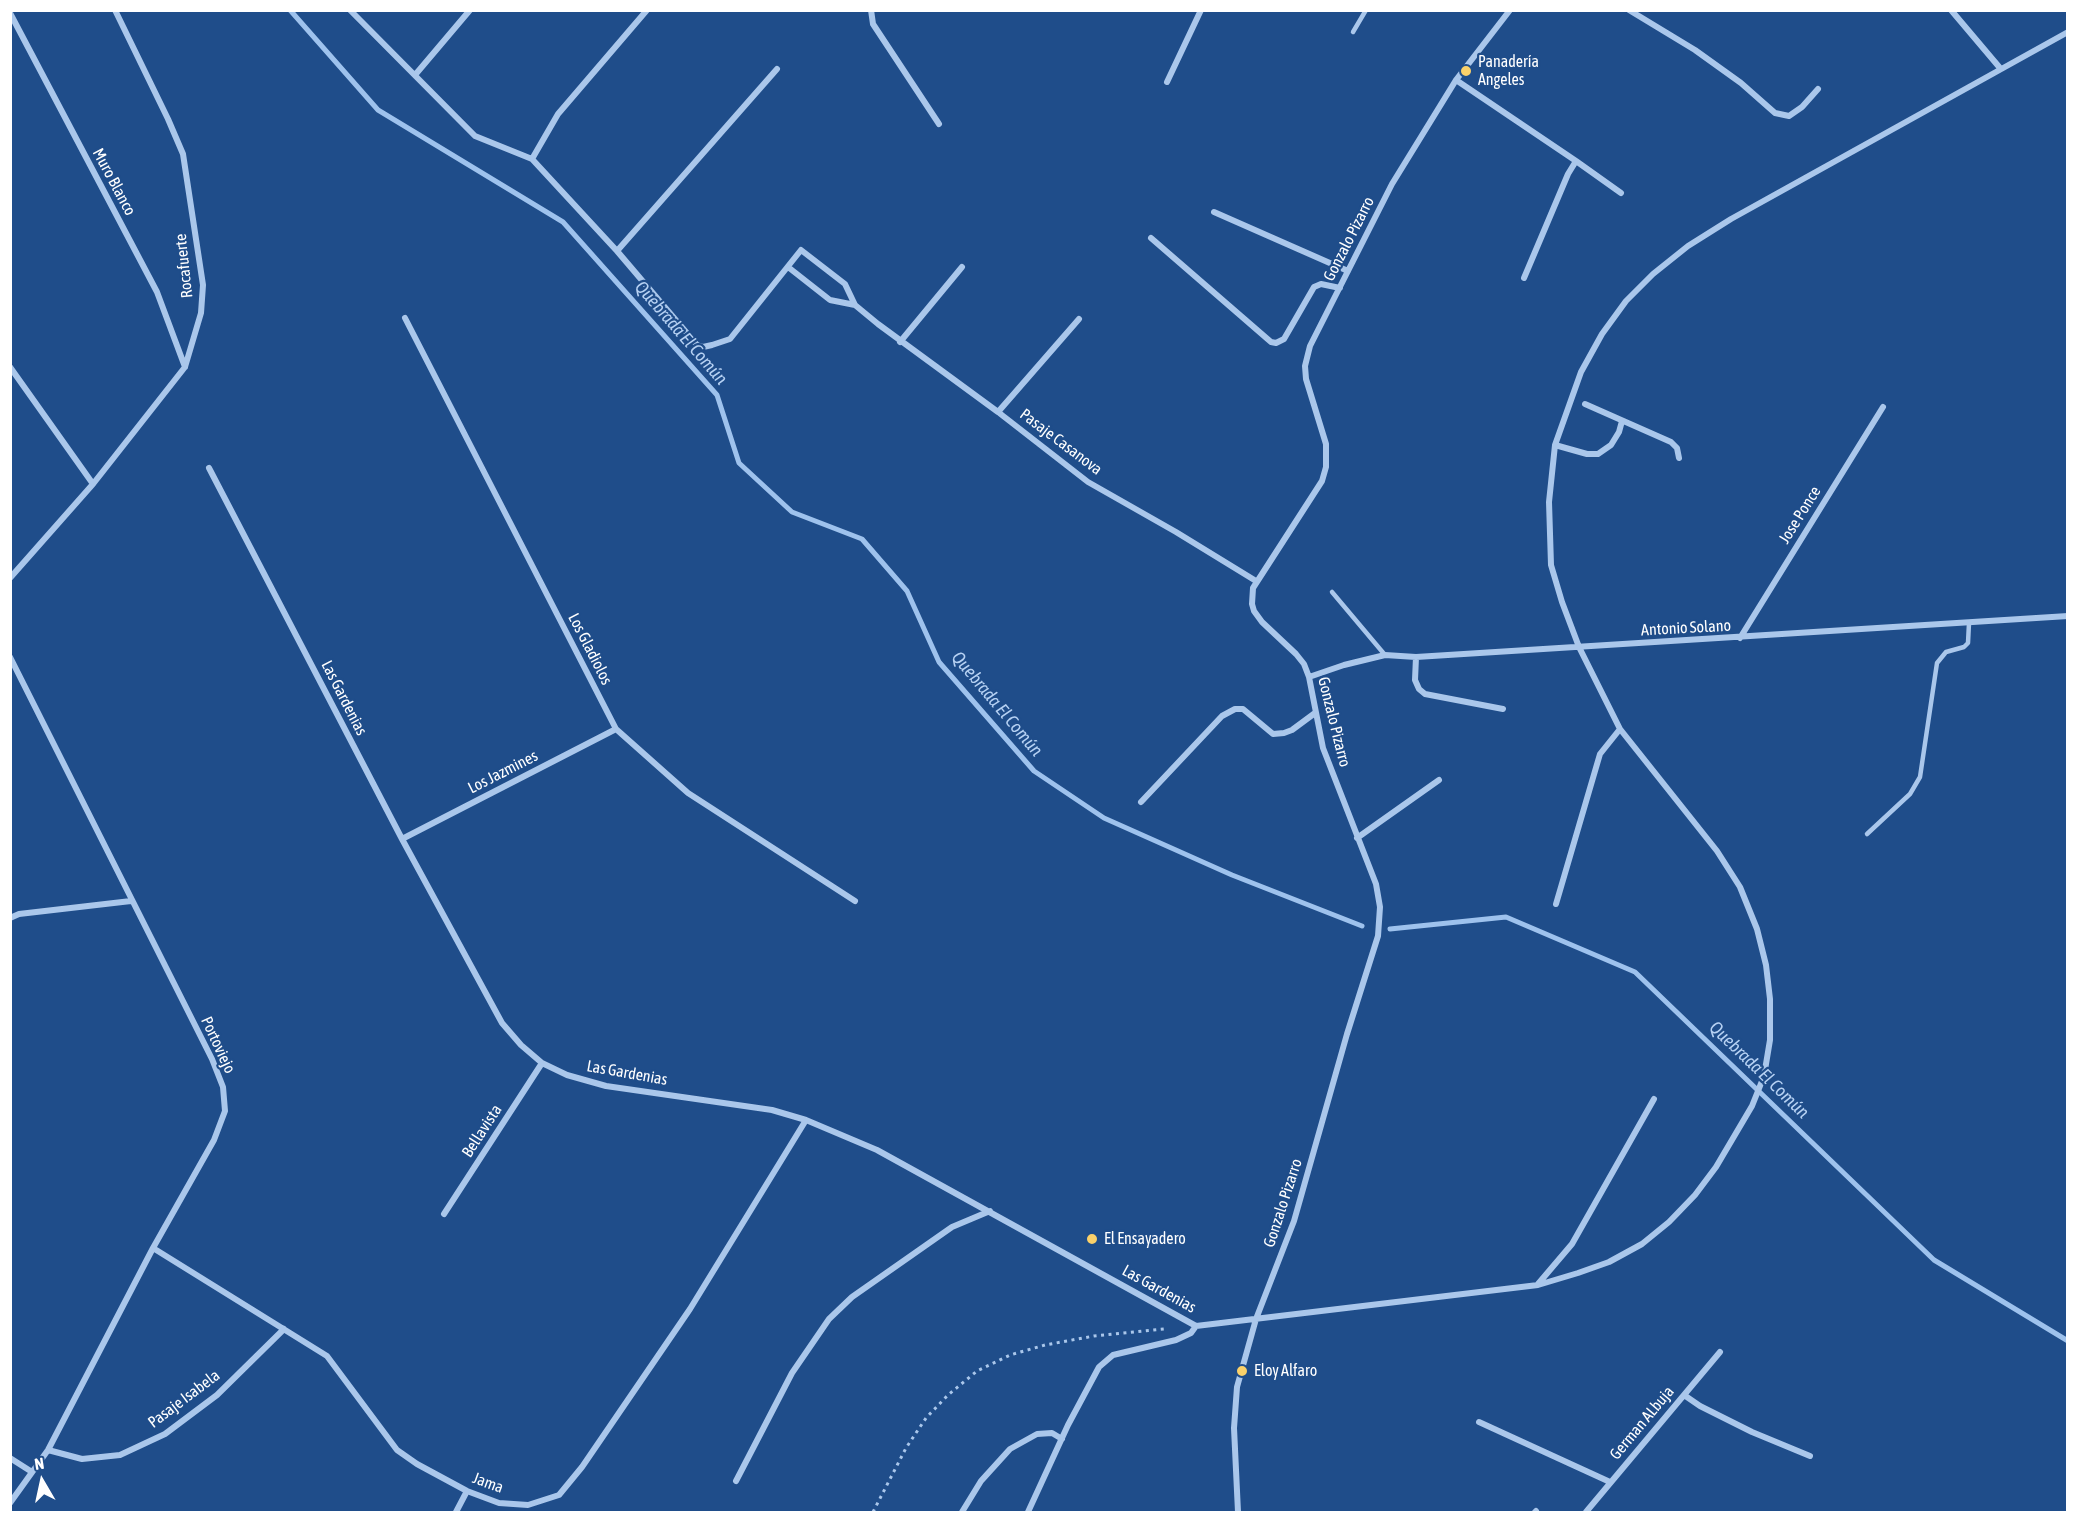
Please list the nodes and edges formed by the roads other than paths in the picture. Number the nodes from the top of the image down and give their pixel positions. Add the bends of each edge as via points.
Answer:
1 (115, 10) edge
2 (350, 10) edge
3 (470, 10) edge
4 (647, 10) edge
5 (871, 10) edge
6 (1201, 10) edge
7 (1366, 10) edge
8 (1510, 10) edge
9 (1629, 10) edge
10 (1951, 10) edge
11 (10, 13) edge
12 (1353, 32) dead end
13 (2067, 32) edge
14 (777, 69) dead end
15 (2000, 69) junction
16 (415, 75) junction
17 (1456, 80) junction
18 (1167, 82) dead end
19 (1818, 89) dead end
20 (939, 124) dead end
21 (532, 159) junction
22 (1576, 160) junction
23 (1621, 193) dead end
24 (1214, 212) dead end
25 (1151, 238) dead end
26 (617, 251) junction
27 (788, 267) junction
28 (962, 267) dead end
29 (1348, 271) junction
30 (1524, 278) dead end
31 (1340, 288) junction
32 (858, 307) junction
33 (405, 318) dead end
34 (1079, 319) dead end
35 (900, 342) junction
36 (10, 367) edge
37 (185, 367) junction
38 (1585, 404) dead end
39 (1883, 407) dead end
40 (998, 412) junction
41 (1622, 421) junction
42 (1555, 445) junction
43 (1679, 458) dead end
44 (209, 468) dead end
45 (93, 484) junction
46 (10, 578) edge
47 (1256, 581) junction
48 (1332, 592) dead end
49 (2067, 616) edge
50 (1969, 623) junction
51 (1740, 638) junction
52 (1579, 647) junction
53 (1385, 655) junction
54 (10, 657) edge
55 (1416, 657) junction
56 (1309, 677) junction
57 (1503, 709) dead end
58 (1315, 713) junction
59 (616, 729) junction
60 (1620, 729) junction
61 (1439, 780) dead end
62 (1141, 802) dead end
63 (1867, 834) dead end
64 (1357, 838) junction
65 (402, 839) junction
66 (131, 900) junction
67 (855, 901) dead end
68 (1556, 904) dead end
69 (10, 918) edge
70 (542, 1063) junction
71 (1654, 1099) dead end
72 (806, 1120) junction
73 (990, 1211) junction
74 (444, 1214) dead end
75 (153, 1248) junction
76 (1538, 1285) junction
77 (1256, 1319) junction
78 (1196, 1326) junction
79 (284, 1329) junction
80 (1720, 1352) dead end
81 (1684, 1395) junction
82 (1479, 1422) dead end
83 (1062, 1439) junction
84 (48, 1450) junction
85 (1810, 1456) dead end
86 (10, 1458) edge
87 (32, 1472) junction
88 (736, 1481) dead end
89 (1610, 1482) junction
90 (467, 1491) junction
91 (10, 1503) edge
92 (456, 1512) edge
93 (962, 1512) edge
94 (1028, 1512) edge
95 (1238, 1512) edge
96 (1586, 1512) edge

1 - 37 street, Rocafuerte via 183,154 203,285 201,313
2 - 16 street
3 - 16 street
4 - 21 street via 558,114
5 - 20 street via 873,24
6 - 18 street
7 - 12 lane
8 - 17 street, Gonzalo Pizarro
9 - 19 street via 1741,82 1775,112 1789,116
10 - 15 street
11 - 37 street, Muro Blanco via 157,292
13 - 15 street
14 - 26 street
15 - 42 street via 1731,219 1653,274 1626,301 1602,334 1581,372
16 - 21 street via 475,136
17 - 22 street
17 - 29 street, Gonzalo Pizarro via 1392,184
21 - 26 street
22 - 23 street
22 - 30 street
24 - 29 street
25 - 31 street via 1271,342 1284,339 1314,287 1321,284
26 - 27 street via 697,345 703,347 730,339
27 - 32 street via 830,300
27 - 32 street via 801,250 845,284
28 - 35 street
29 - 31 street, Gonzalo Pizarro
31 - 47 street, Gonzalo Pizarro via 1310,346 1305,366 1326,444 1322,481
32 - 35 street, Pasaje Casanova
33 - 59 street, Los Gladiolos
34 - 40 street
35 - 40 street, Pasaje Casanova
36 - 45 street
37 - 45 street, Rocafuerte
38 - 41 street
39 - 51 street, Jose Ponce
40 - 47 street, Pasaje Casanova via 1088,482
41 - 42 street via 1611,445 1598,454
41 - 43 street via 1671,442
42 - 52 street via 1549,502 1551,565
44 - 65 street, Las Gardenias
45 - 46 street, Rocafuerte
47 - 56 street, Gonzalo Pizarro via 1251,597 1254,611 1296,654
48 - 53 lane
49 - 50 street, Antonio Solano
50 - 51 street, Antonio Solano
50 - 63 lane via 1968,643 1946,652 1937,663 1920,777 1910,794
51 - 52 street, Antonio Solano
52 - 55 street, Antonio Solano
52 - 60 street
53 - 55 street, Antonio Solano
53 - 56 street, Antonio Solano
54 - 66 street, Portoviejo
55 - 57 street via 1415,680 1425,694
56 - 58 street, Gonzalo Pizarro
58 - 62 street via 1292,730 1273,734 1242,709 1235,709 1222,716
58 - 64 street, Gonzalo Pizarro via 1323,748
59 - 65 street, Los Jazmines
59 - 67 street, Los Gladiolos via 688,794
60 - 68 street via 1600,754
60 - 76 street via 1717,851 1740,887 1766,965 1770,1040 1764,1076 1752,1106 1695,1195 1642,1244 1610,1262
61 - 64 street
64 - 77 street, Gonzalo Pizarro via 1376,884 1380,907 1378,936 1294,1221
65 - 70 street, Las Gardenias via 502,1023
66 - 69 street
66 - 75 street, Portoviejo via 212,1059 223,1087 225,1111 214,1140
70 - 72 street, Las Gardenias via 606,1086 772,1110
70 - 74 street, Bellavista
71 - 76 street via 1572,1244
72 - 73 street, Las Gardenias via 878,1150
72 - 90 street, Jama via 690,1309 559,1495 528,1505 499,1503
73 - 78 street, Las Gardenias
73 - 88 street via 952,1227 852,1297 829,1319 792,1373
75 - 79 street, Jama
75 - 84 street, Portoviejo
76 - 77 street
77 - 78 street
77 - 95 street, Gonzalo Pizarro via 1237,1388 1234,1428
78 - 83 street via 1176,1340 1113,1355 1099,1367
79 - 84 street, Pasaje Isabela via 218,1395 165,1434 120,1455 82,1459
79 - 90 street, Jama via 327,1356 397,1450
80 - 81 street, German ALbuja
81 - 85 street via 1752,1432
81 - 89 street, German ALbuja
82 - 89 street
83 - 93 street via 1052,1433 1037,1434 1010,1449 981,1481
83 - 94 street
84 - 87 street, Portoviejo
86 - 87 street
87 - 91 street, Portoviejo
89 - 96 street, German ALbuja
90 - 92 street

